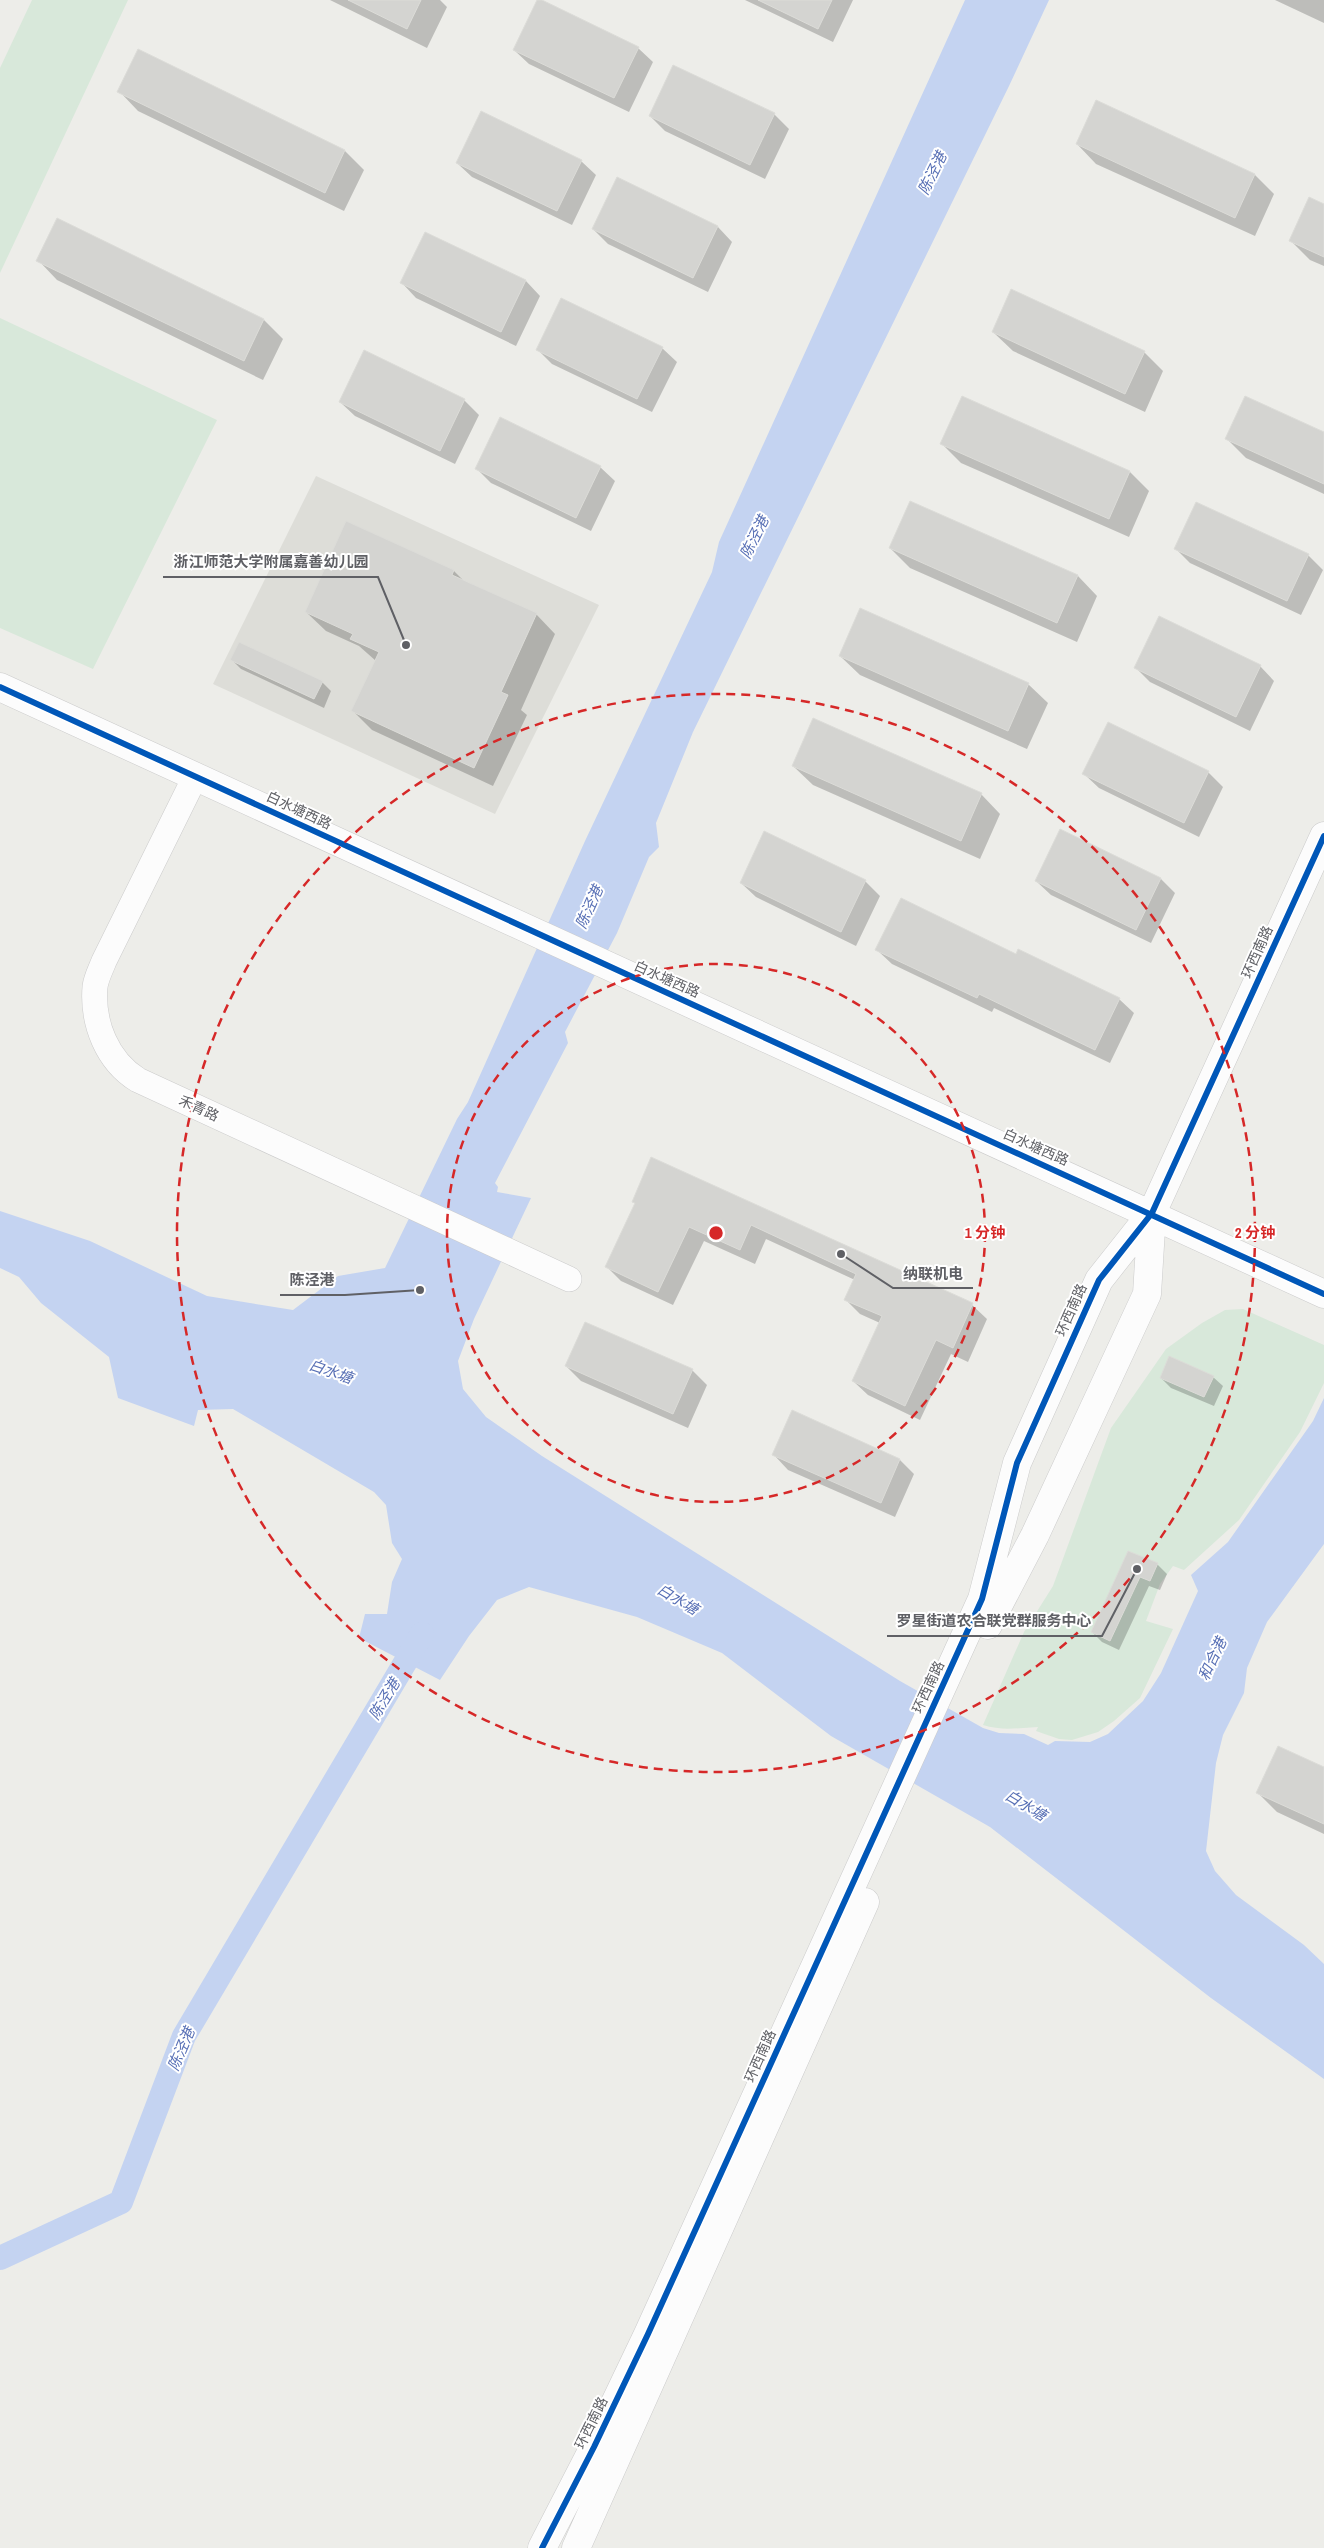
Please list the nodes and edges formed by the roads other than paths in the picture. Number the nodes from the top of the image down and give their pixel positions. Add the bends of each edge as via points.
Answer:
1 (0, 687) edge
2 (195, 777) junction
3 (1324, 836) edge
4 (1152, 1213) junction
5 (570, 1278) dead end
6 (1324, 1294) edge
7 (989, 1603) junction
8 (875, 1856) junction
9 (542, 2548) edge
10 (576, 2548) edge

1 - 2 street, 白水塘西路
2 - 4 street, 白水塘西路
2 - 5 street, 禾青路 via 104,961 96,985 95,1011 101,1034 112,1055 125,1072 138,1080
3 - 4 street, 环西南路
4 - 6 street, 白水塘西路
4 - 7 street, 环西南路 via 1099,1280 1017,1463
4 - 7 street, 环西南路 via 1147,1294 1035,1535
7 - 8 street, 环西南路
8 - 9 street, 环西南路 via 594,2447
8 - 10 street, 环西南路

